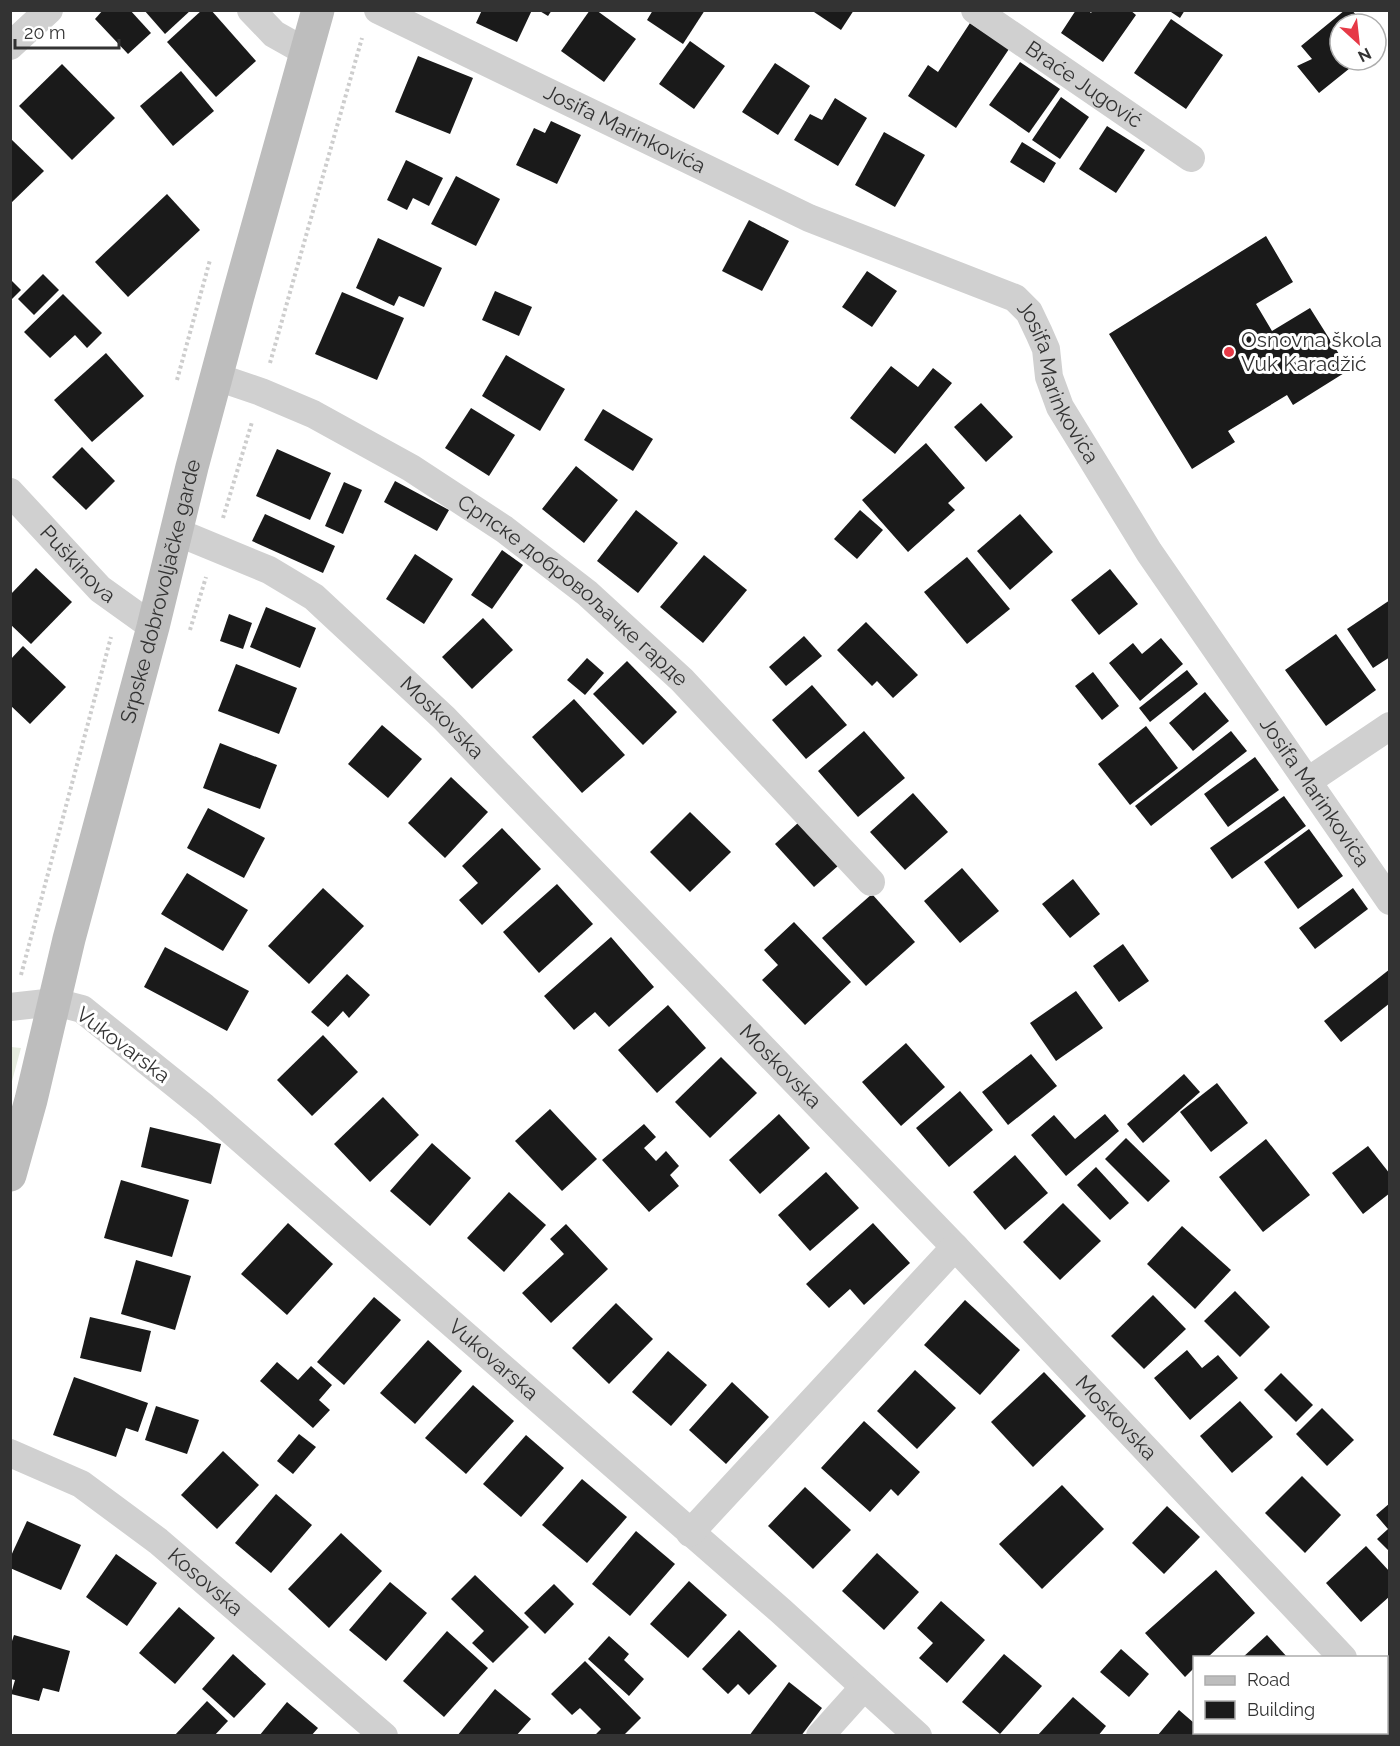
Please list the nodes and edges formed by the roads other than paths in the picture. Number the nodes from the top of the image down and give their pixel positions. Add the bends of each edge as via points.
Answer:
1 (49, 10) edge
2 (251, 10) edge
3 (318, 10) edge
4 (975, 10) edge
5 (370, 22) edge
6 (10, 46) edge
7 (306, 52) junction
8 (1191, 158) dead end
9 (217, 377) junction
10 (10, 492) edge
11 (177, 532) junction
12 (153, 627) junction
13 (1389, 726) edge
14 (1308, 781) junction
15 (871, 882) dead end
16 (1389, 901) edge
17 (55, 1002) junction
18 (10, 1008) edge
19 (10, 1175) edge
20 (955, 1247) junction
21 (10, 1453) edge
22 (690, 1533) junction
23 (1342, 1656) edge
24 (864, 1687) junction
25 (384, 1736) edge
26 (820, 1736) edge
27 (918, 1736) edge

1 - 6 street
2 - 7 street via 274,34
3 - 7 main road, Srpske dobrovoljačke garde
4 - 8 street, Braće Jugović
5 - 14 street, Josifa Marinkovića via 809,218 1015,298 1029,312 1039,333 1060,407 1149,552
7 - 9 main road, Srpske dobrovoljačke garde
9 - 11 main road, Srpske dobrovoljačke garde
9 - 15 street, Српске добровољачке гарде via 313,414 411,468 504,529 587,593 682,680
10 - 12 street, Puškinova via 100,590
11 - 12 main road, Srpske dobrovoljačke garde
11 - 20 street, Moskovska via 269,570 314,597 444,718
12 - 17 main road, Srpske dobrovoljačke garde
13 - 14 street
14 - 16 street, Josifa Marinkovića
17 - 18 street
17 - 19 main road, Srpske dobrovoljačke garde
17 - 22 street, Vukovarska via 82,1008 204,1107
20 - 22 street
20 - 23 street, Moskovska
21 - 25 street, Kosovska via 81,1484 158,1540
22 - 24 street, Vukovarska
24 - 26 street
24 - 27 street, Vukovarska

